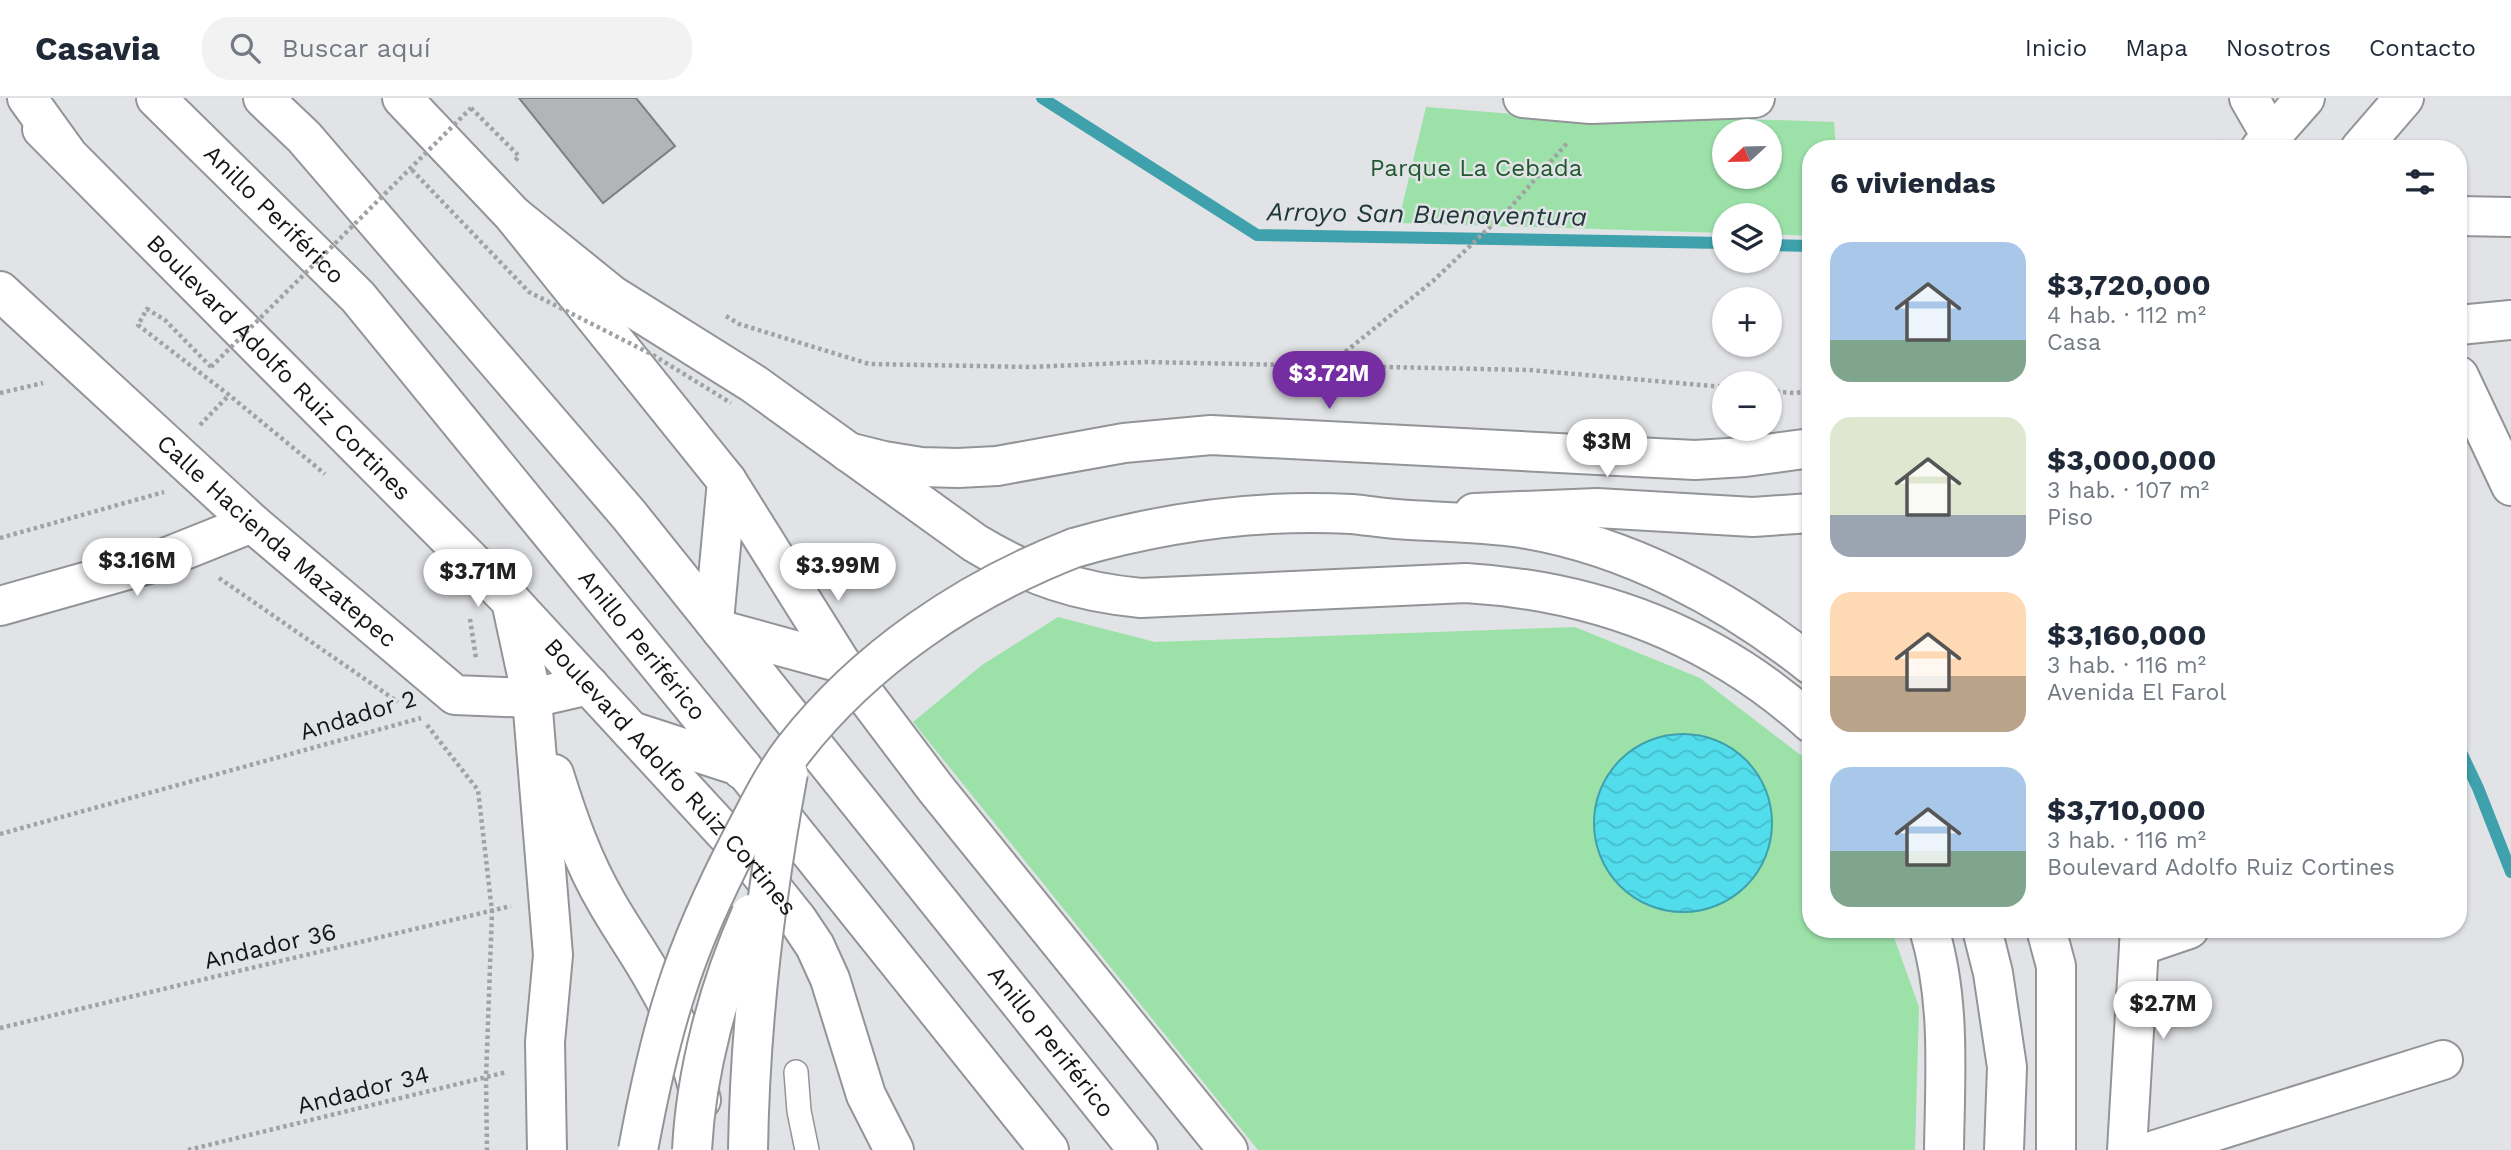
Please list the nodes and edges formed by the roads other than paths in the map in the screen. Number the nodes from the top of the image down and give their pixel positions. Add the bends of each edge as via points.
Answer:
1 (10, 98) edge
2 (27, 98) edge
3 (156, 98) edge
4 (264, 98) edge
5 (402, 98) edge
6 (1523, 98) edge
7 (1755, 98) edge
8 (2249, 98) edge
9 (2305, 98) edge
10 (2404, 98) edge
11 (1591, 101) edge
12 (2265, 140) edge
13 (2268, 140) edge
14 (2368, 140) edge
15 (66, 152) junction
16 (513, 215) junction
17 (2467, 216) edge
18 (2511, 217) edge
19 (0, 291) edge
20 (2511, 320) edge
21 (2467, 324) edge
22 (2467, 393) edge
23 (1802, 449) edge
24 (848, 452) junction
25 (727, 481) junction
26 (2511, 486) edge
27 (1802, 514) edge
28 (1409, 520) junction
29 (252, 523) junction
30 (511, 601) junction
31 (0, 606) edge
32 (718, 626) junction
33 (1802, 658) edge
34 (841, 663) junction
35 (589, 685) junction
36 (532, 698) junction
37 (1802, 715) edge
38 (631, 731) junction
39 (792, 751) junction
40 (742, 766) junction
41 (761, 861) junction
42 (1931, 938) edge
43 (1984, 938) edge
44 (2048, 938) edge
45 (2058, 938) edge
46 (2139, 938) edge
47 (2056, 967) junction
48 (2443, 1059) dead end
49 (796, 1072) dead end
50 (547, 1150) edge
51 (638, 1150) edge
52 (692, 1150) edge
53 (710, 1150) edge
54 (748, 1150) edge
55 (807, 1150) edge
56 (894, 1150) edge
57 (1049, 1150) edge
58 (1138, 1150) edge
59 (1228, 1150) edge
60 (1944, 1150) edge
61 (2004, 1150) edge
62 (2056, 1150) edge
63 (2127, 1150) edge
64 (2155, 1150) edge

1 - 15 main road, Boulevard Adolfo Ruiz Cortines
2 - 15 main road
3 - 40 main road, Anillo Periférico via 358,297
4 - 32 main road, Anillo Periférico via 322,158 629,515
5 - 16 main road
6 - 11 main road
7 - 11 main road
8 - 12 main road
9 - 13 main road
10 - 14 main road
15 - 30 main road, Boulevard Adolfo Ruiz Cortines
16 - 24 main road via 611,295 754,384
16 - 25 main road
17 - 18 main road
19 - 29 main road, Calle Hacienda Mazatepec
20 - 21 main road
22 - 26 main road
23 - 24 main road via 1695,460 1211,435 958,468 921,467
24 - 37 main road via 975,543 1029,572 1075,588 1141,598 1466,583 1557,593 1601,604 1673,632 1746,671
25 - 32 main road
25 - 34 main road
27 - 28 main road via 1753,517 1583,508
28 - 33 main road via 1523,528 1579,541 1633,560 1716,600
28 - 39 main road, bridge via 1351,514 1237,516 1128,533 1074,548 1004,579 922,628 833,705
29 - 31 main road via 152,563
29 - 36 main road, Calle Hacienda Mazatepec via 455,695
30 - 35 main road, Boulevard Adolfo Ruiz Cortines
30 - 36 main road
32 - 34 main road
32 - 58 main road, Anillo Periférico
34 - 59 main road via 936,789
35 - 36 main road
35 - 38 main road, Boulevard Adolfo Ruiz Cortines
36 - 50 main road via 553,955 545,1063
36 - 53 main road via 585,862 659,988 681,1036 696,1080
38 - 40 main road
38 - 41 main road, Boulevard Adolfo Ruiz Cortines
39 - 41 main road, bridge
39 - 51 main road, bridge via 766,791 694,941 661,1042
40 - 41 main road
40 - 57 main road, Anillo Periférico
41 - 52 main road, bridge via 706,1056
41 - 54 main road, bridge via 764,927
41 - 56 main road, Boulevard Adolfo Ruiz Cortines via 815,946 830,979 866,1095
42 - 60 main road via 1944,1007
43 - 61 main road via 1998,996 2007,1067
44 - 47 main road
45 - 47 main road
46 - 63 main road
47 - 62 main road
48 - 64 main road
49 - 55 lane

